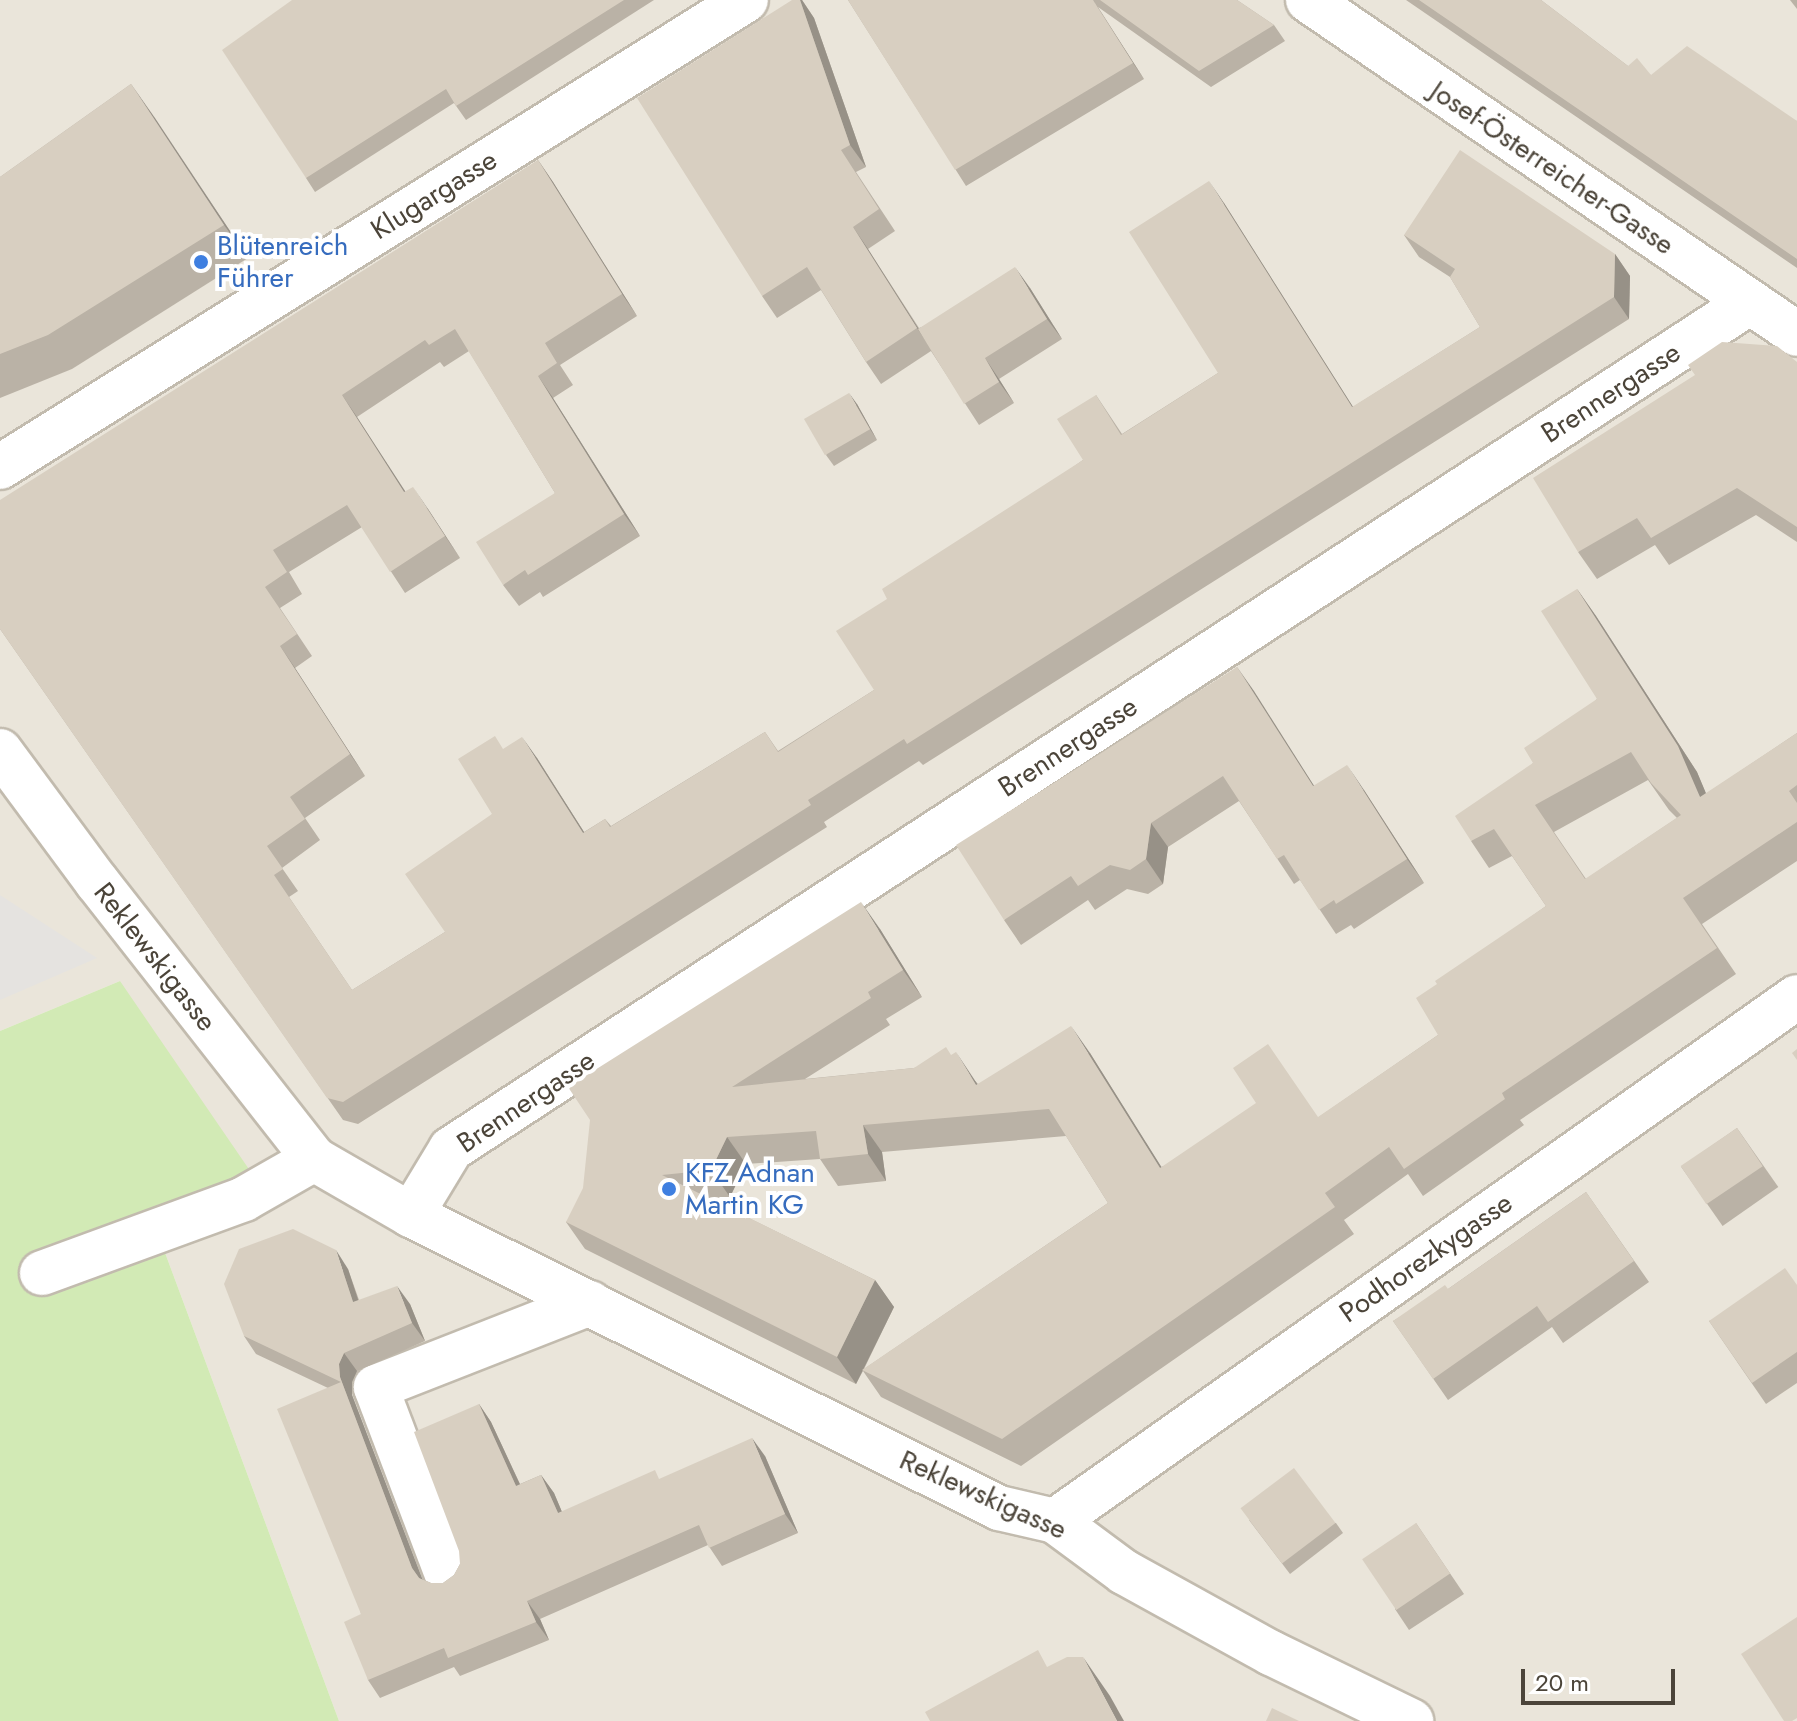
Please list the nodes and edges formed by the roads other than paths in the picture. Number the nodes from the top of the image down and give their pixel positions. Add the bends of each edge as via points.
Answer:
1 (746, 0) edge
2 (1308, 0) edge
3 (1749, 303) junction
4 (1797, 334) edge
5 (0, 467) edge
6 (0, 751) edge
7 (1797, 997) edge
8 (314, 1159) junction
9 (411, 1215) junction
10 (42, 1273) dead end
11 (590, 1303) junction
12 (1055, 1521) junction
13 (448, 1577) edge
14 (1411, 1721) edge

1 - 5 street, Klugargasse
2 - 3 street, Josef-Österreicher-Gasse
3 - 4 street, Josef-Österreicher-Gasse
3 - 9 street, Brennergasse via 451,1149
6 - 8 street, Reklewskigasse
7 - 12 street, Podhorezkygasse
8 - 9 street, Reklewskigasse
8 - 10 street via 244,1199
9 - 11 street, Reklewskigasse
11 - 12 street, Reklewskigasse via 999,1508
11 - 13 street via 376,1387
12 - 14 street, Reklewskigasse via 1124,1572 1271,1653

